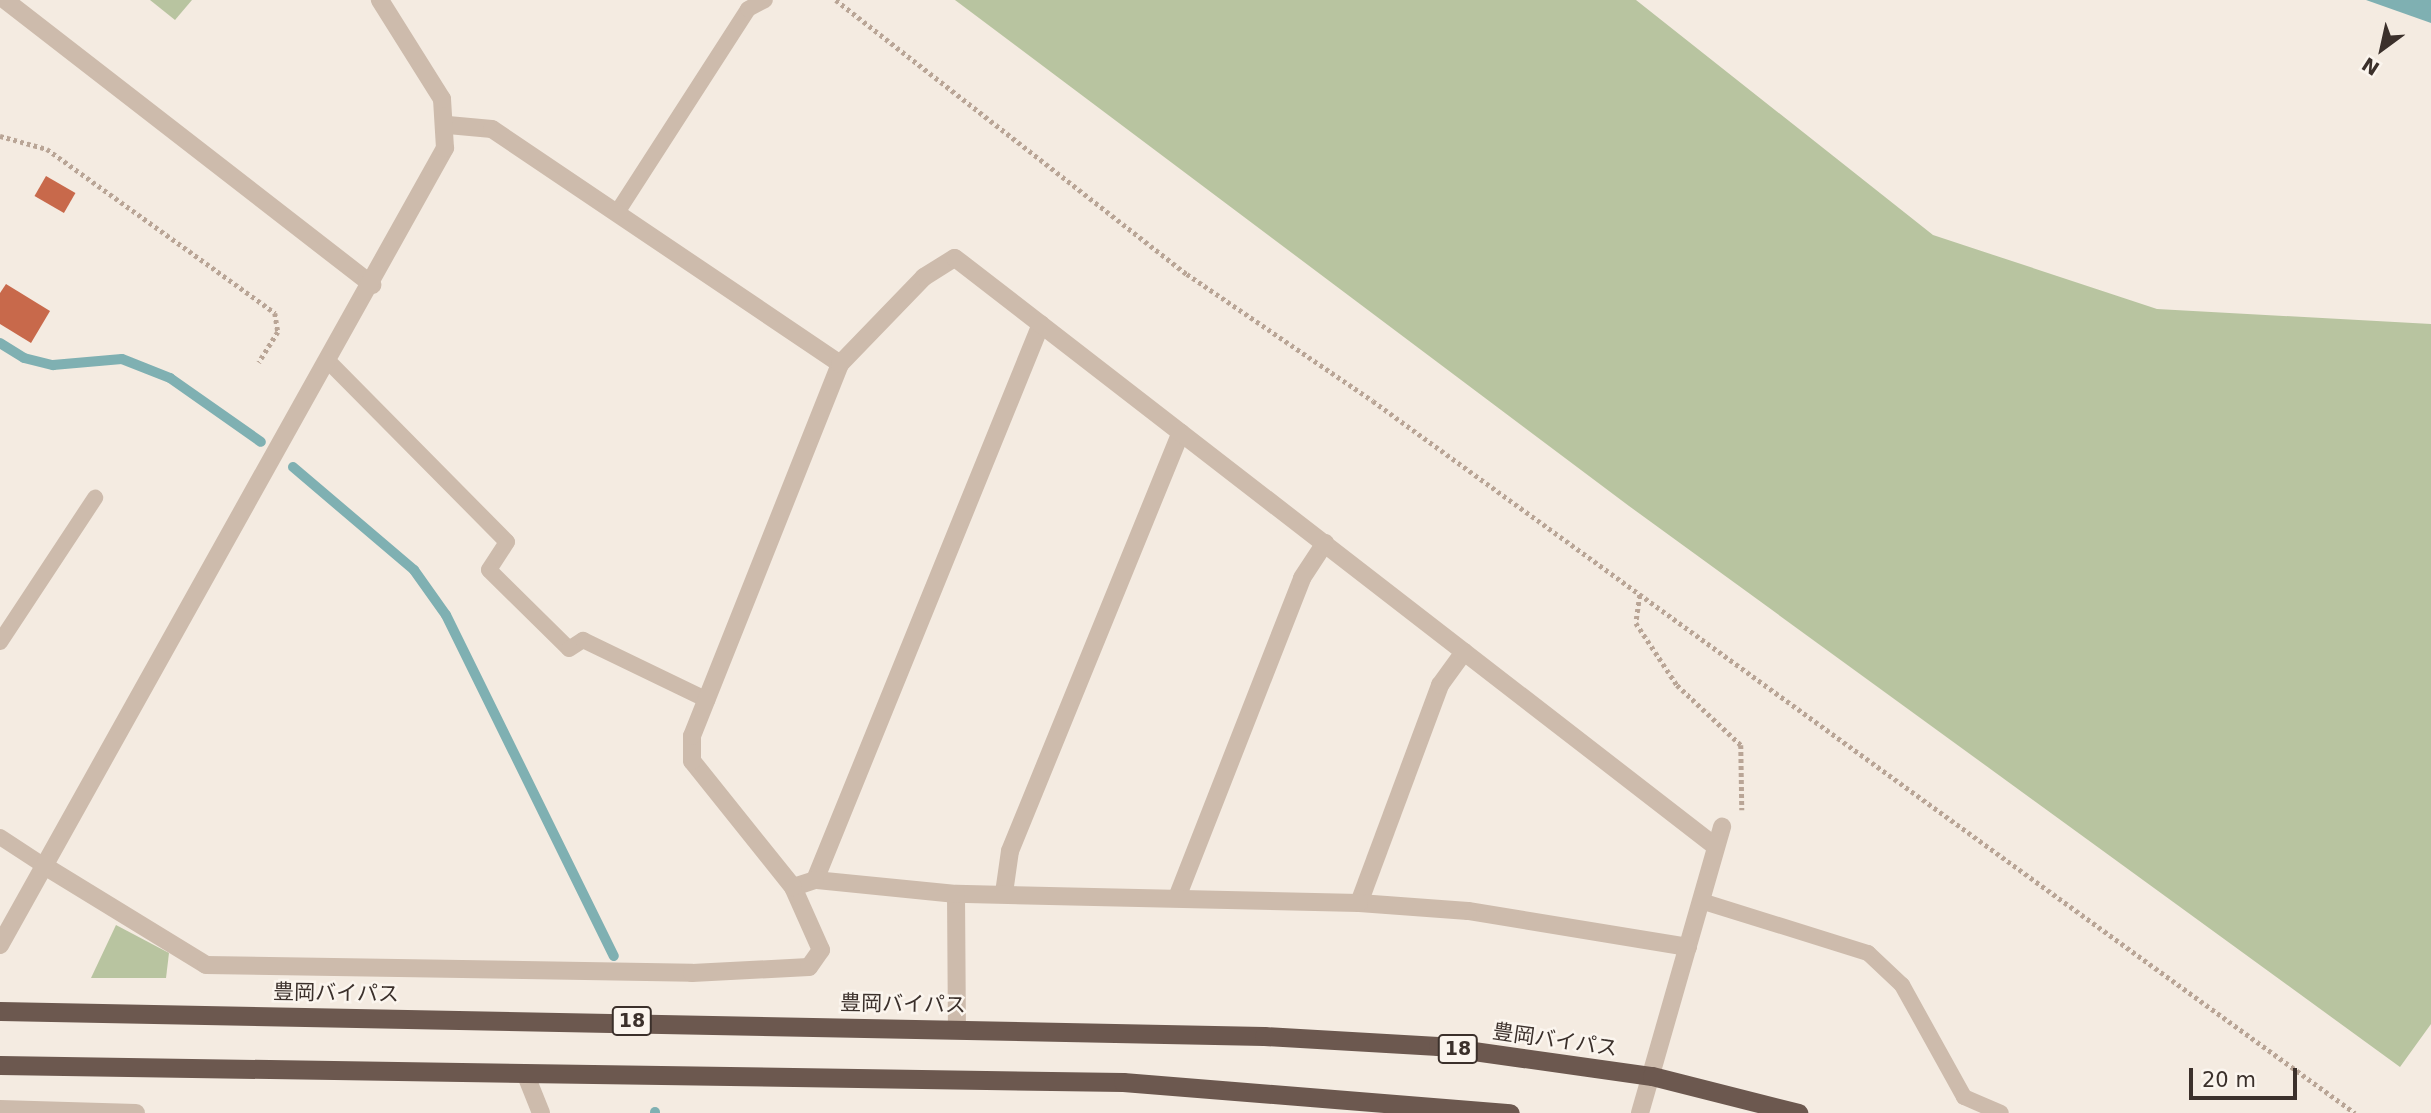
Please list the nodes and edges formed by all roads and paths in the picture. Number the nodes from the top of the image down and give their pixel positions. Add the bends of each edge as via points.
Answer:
1 (5, 0) edge
2 (380, 0) edge
3 (765, 0) edge
4 (836, 0) edge
5 (448, 125) junction
6 (0, 136) edge
7 (618, 211) junction
8 (373, 285) junction
9 (1041, 324) junction
10 (329, 362) junction
11 (259, 363) dead end
12 (840, 364) junction
13 (1181, 433) junction
14 (95, 498) dead end
15 (1325, 543) junction
16 (1640, 595) junction
17 (0, 642) edge
18 (1464, 652) junction
19 (707, 700) junction
20 (1722, 827) joint
21 (0, 837) edge
22 (1715, 846) junction
23 (43, 865) junction
24 (815, 880) junction
25 (793, 887) junction
26 (1004, 893) junction
27 (956, 894) junction
28 (1178, 895) junction
29 (1701, 901) junction
30 (1359, 903) junction
31 (0, 945) edge
32 (1688, 947) junction
33 (0, 1011) edge
34 (957, 1028) junction
35 (0, 1065) edge
36 (525, 1073) junction
37 (1652, 1076) junction
38 (0, 1109) edge
39 (135, 1113) edge
40 (541, 1113) edge
41 (1510, 1113) edge
42 (1640, 1113) edge
43 (1798, 1113) edge
44 (2001, 1113) edge
45 (2355, 1113) edge

1 - 8 street
2 - 5 street via 442,99
3 - 7 lane via 748,9
4 - 16 path via 1187,274
5 - 7 street via 492,129
5 - 8 street via 428,186
6 - 11 path via 47,149 275,313 278,332
7 - 12 street
8 - 10 street
9 - 12 street via 955,258 924,277
9 - 13 street
9 - 24 street
10 - 19 lane via 508,542 489,570 569,649 583,640
10 - 23 street
12 - 19 street
13 - 15 street
13 - 26 street via 1010,851
14 - 17 lane
15 - 18 street
15 - 28 street via 1302,578
16 - 20 path via 1636,623 1677,685 1741,745 1745,807
16 - 45 path
18 - 22 street
18 - 30 street via 1440,685
19 - 25 street via 692,736 692,761
20 - 22 street
21 - 23 lane
22 - 29 street
23 - 25 street via 206,965 692,973 809,967 821,950
23 - 31 street
24 - 25 street
24 - 27 street
26 - 27 street
26 - 28 street
27 - 34 street
28 - 30 street
29 - 32 street
29 - 44 lane via 1868,953 1902,985 1964,1097
30 - 32 street via 1468,912
32 - 37 street
33 - 34 highway, 豊岡バイパス / 18
34 - 37 highway, 豊岡バイパス / 18 via 1438,1046
35 - 36 highway
36 - 40 street
36 - 41 highway via 1123,1082
37 - 42 street
37 - 43 highway, 豊岡バイパス / 18
38 - 39 street

